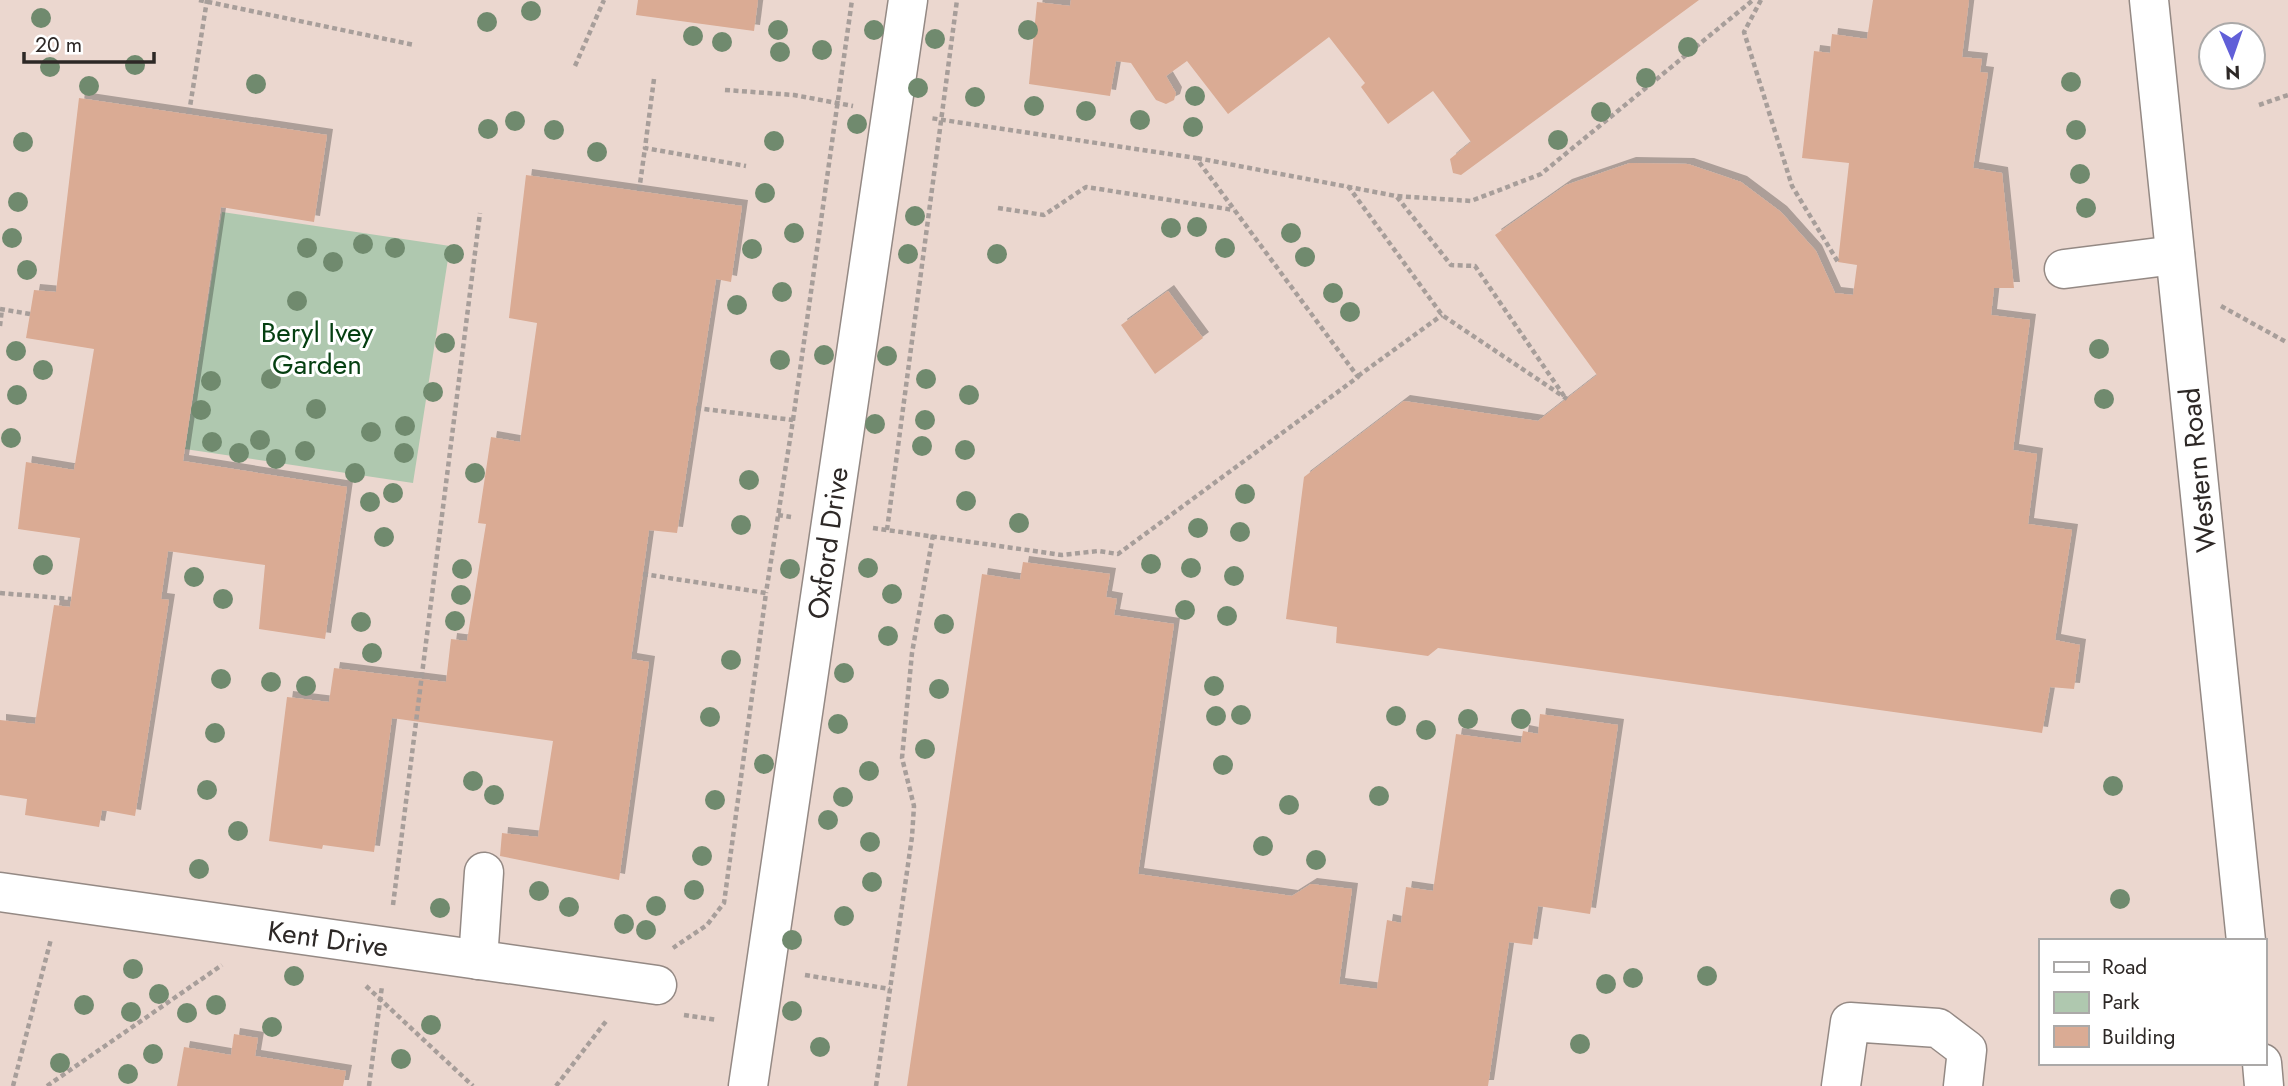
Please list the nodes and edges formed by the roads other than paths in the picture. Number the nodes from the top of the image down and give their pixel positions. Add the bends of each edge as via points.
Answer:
1 (908, 0) edge
2 (2149, 0) edge
3 (2177, 268) junction
4 (2064, 269) dead end
5 (484, 872) dead end
6 (0, 892) edge
7 (2246, 939) edge
8 (478, 960) junction
9 (657, 985) dead end
10 (2262, 1065) edge
11 (748, 1086) edge
12 (1841, 1086) edge
13 (1963, 1086) edge
14 (2264, 1086) edge

1 - 11 main road, Oxford Drive
2 - 3 main road, Western Road
3 - 4 main road
3 - 7 main road, Western Road
5 - 8 main road
6 - 8 main road, Kent Drive
8 - 9 main road, Kent Drive
10 - 14 main road
12 - 13 main road via 1850,1022 1938,1028 1967,1050

